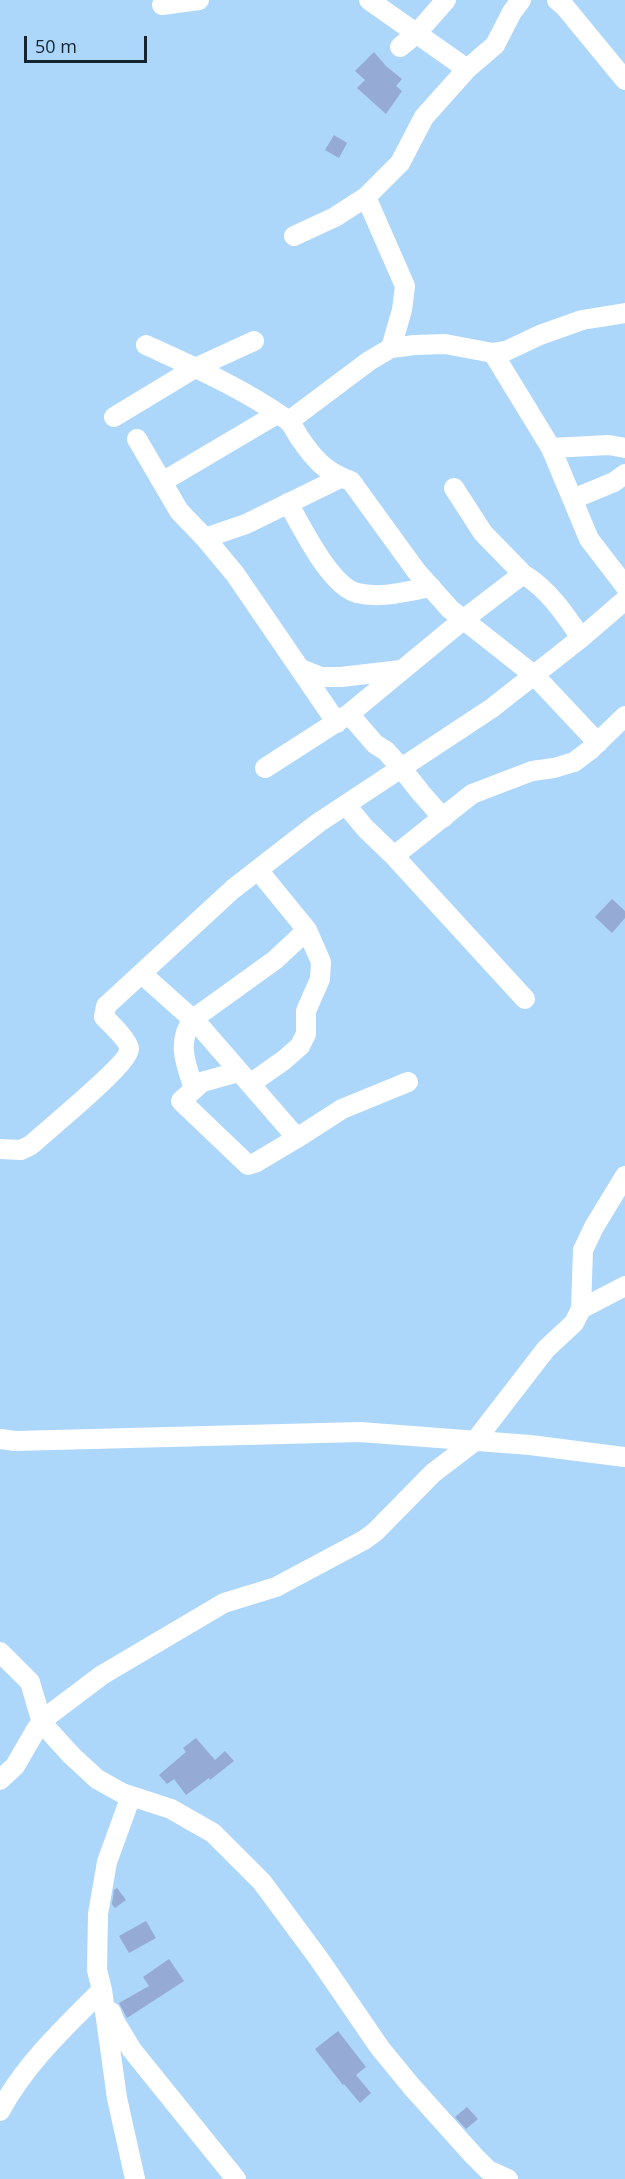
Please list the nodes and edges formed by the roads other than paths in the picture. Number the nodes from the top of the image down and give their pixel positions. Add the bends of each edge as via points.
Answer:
1 (199, 0) edge
2 (369, 0) edge
3 (446, 0) edge
4 (557, 0) edge
5 (510, 4) edge
6 (162, 5) dead end
7 (417, 33) junction
8 (400, 47) dead end
9 (466, 69) junction
10 (622, 73) edge
11 (366, 197) junction
12 (294, 236) dead end
13 (625, 313) edge
14 (254, 341) dead end
15 (146, 345) dead end
16 (391, 348) junction
17 (493, 353) junction
18 (195, 368) junction
19 (114, 417) dead end
20 (283, 417) junction
21 (137, 439) dead end
22 (551, 448) junction
23 (625, 448) edge
24 (625, 474) edge
25 (340, 478) junction
26 (162, 482) junction
27 (454, 488) dead end
28 (573, 499) junction
29 (288, 503) junction
30 (205, 538) junction
31 (522, 574) junction
32 (625, 586) edge
33 (431, 587) junction
34 (625, 600) edge
35 (464, 619) junction
36 (582, 638) junction
37 (301, 669) junction
38 (401, 670) junction
39 (535, 676) junction
40 (625, 716) edge
41 (343, 718) junction
42 (598, 743) junction
43 (264, 768) dead end
44 (402, 768) junction
45 (346, 805) junction
46 (443, 818) junction
47 (394, 856) junction
48 (258, 870) junction
49 (307, 930) junction
50 (142, 974) junction
51 (525, 999) dead end
52 (193, 1019) junction
53 (244, 1078) junction
54 (408, 1082) dead end
55 (194, 1089) junction
56 (297, 1138) junction
57 (0, 1149) edge
58 (625, 1176) edge
59 (625, 1286) edge
60 (581, 1310) junction
61 (0, 1439) edge
62 (475, 1441) junction
63 (625, 1457) edge
64 (0, 1652) edge
65 (42, 1723) junction
66 (0, 1780) edge
67 (131, 1796) junction
68 (102, 1990) junction
69 (0, 2111) edge
70 (135, 2179) edge
71 (236, 2179) edge
72 (508, 2179) edge

1 - 6 street
2 - 7 street
3 - 7 street
4 - 10 street
5 - 9 street via 495,45
7 - 8 street
7 - 9 street
9 - 11 street via 424,117 400,163
11 - 12 street
11 - 16 street via 405,286
13 - 17 street via 582,320
14 - 18 street
15 - 18 street
16 - 17 street via 445,344
16 - 20 street
17 - 22 street
18 - 19 street
18 - 20 street via 237,387
20 - 25 street via 325,469
20 - 26 street
21 - 26 street
22 - 23 street
22 - 28 street
24 - 28 street
25 - 29 street
25 - 33 street via 351,481
26 - 30 street via 179,511
27 - 31 street via 483,533
28 - 32 street via 589,539
29 - 30 street via 246,524
29 - 33 street via 341,584 357,593 384,594
30 - 37 street
31 - 35 street
31 - 36 street via 536,582
33 - 35 street
34 - 36 street
35 - 38 street
35 - 39 street
36 - 39 street
37 - 38 street via 321,677
37 - 41 street
38 - 41 street
39 - 42 street
39 - 44 street
40 - 42 street
41 - 43 street
41 - 44 street
42 - 46 street via 574,762 532,771 472,794
44 - 45 street
44 - 46 street
45 - 47 street
45 - 48 street
46 - 47 street
47 - 51 street
48 - 49 street
48 - 50 street via 187,929
49 - 52 street via 275,960
49 - 53 street via 321,962 320,979 306,1011 306,1034 300,1046 284,1060
50 - 52 street
50 - 57 street via 106,1006 104,1017 126,1042 127,1055 101,1084 31,1145 21,1150
52 - 53 street
52 - 55 street via 187,1028 183,1051
53 - 55 street via 202,1082
53 - 56 street
54 - 56 street via 342,1109
55 - 56 street via 181,1101 248,1165
58 - 60 street via 584,1250
59 - 60 street
60 - 62 street
61 - 62 street via 360,1432
62 - 63 street
62 - 65 street via 433,1473 375,1532 276,1587 243,1596 206,1613 102,1675
64 - 65 street via 30,1682
65 - 66 street via 15,1766
65 - 67 street via 97,1779
67 - 68 street via 107,1862 98,1914 97,1970
67 - 72 street via 171,1809 213,1833 262,1882 412,2087 488,2170
68 - 69 street via 53,2039 10,2092
68 - 70 street via 117,2098
68 - 71 street via 132,2050

